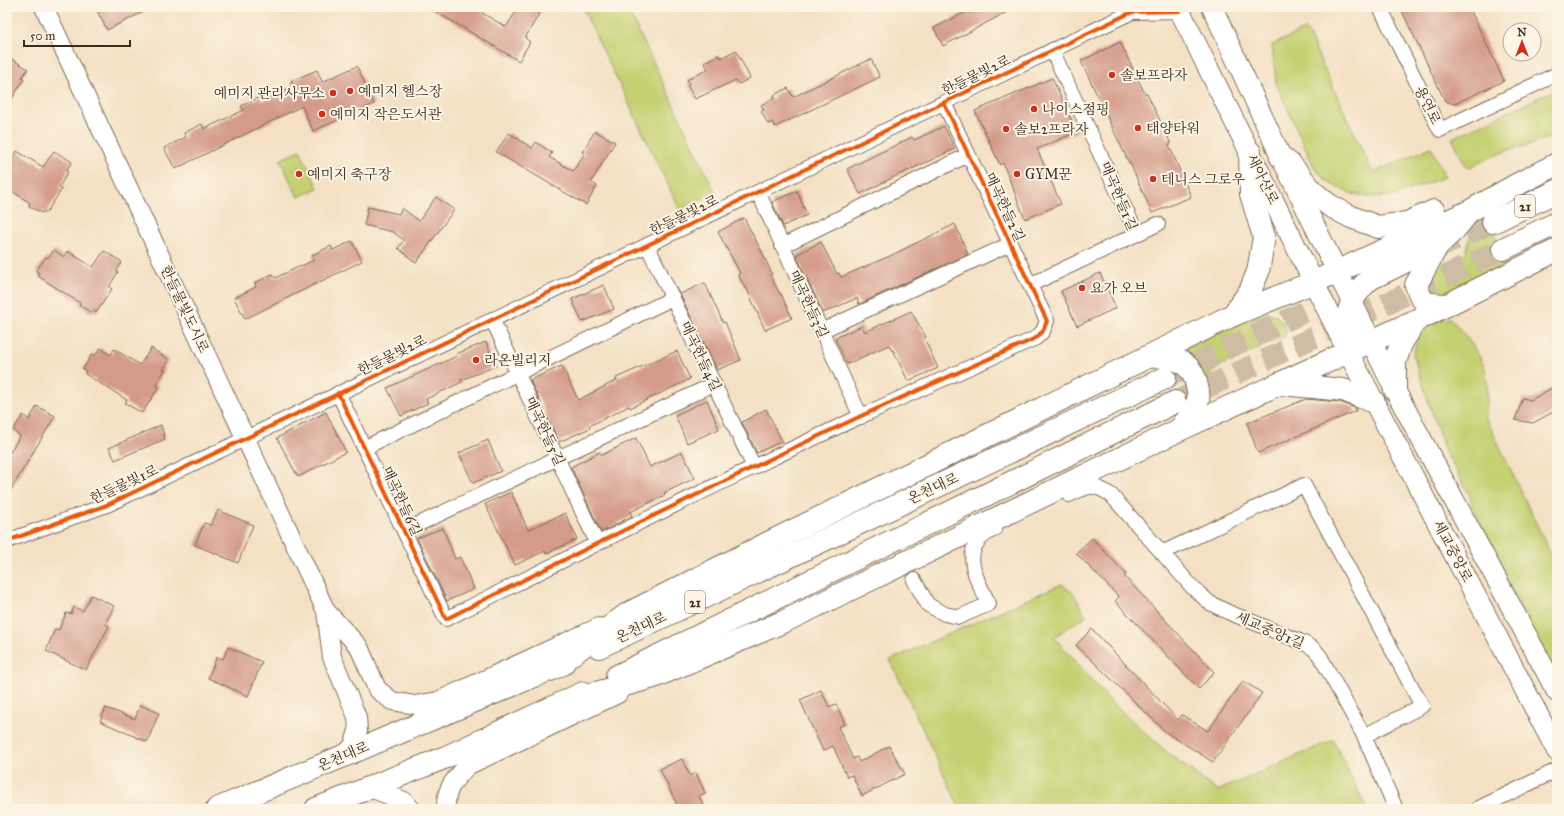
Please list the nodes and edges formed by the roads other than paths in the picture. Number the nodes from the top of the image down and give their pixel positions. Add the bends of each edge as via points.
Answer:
1 (44, 7) edge
2 (1212, 7) edge
3 (1380, 7) edge
4 (1179, 9) edge
5 (1134, 10) edge
6 (1052, 50) junction
7 (1557, 74) edge
8 (944, 102) junction
9 (1250, 152) junction
10 (968, 155) junction
11 (1280, 157) junction
12 (1557, 164) edge
13 (1516, 185) junction
14 (1557, 191) edge
15 (758, 192) junction
16 (1468, 212) junction
17 (1493, 222) tunnel mouth
18 (1557, 223) edge
19 (1158, 224) dead end
20 (1137, 234) junction
21 (1010, 244) junction
22 (647, 245) junction
23 (782, 246) junction
24 (1437, 246) junction
25 (1503, 249) tunnel mouth
26 (1557, 250) edge
27 (1337, 271) junction
28 (1314, 282) junction
29 (1030, 285) junction
30 (673, 298) junction
31 (1351, 300) junction
32 (1447, 305) junction
33 (1233, 315) junction
34 (492, 319) junction
35 (1415, 321) junction
36 (821, 331) junction
37 (1372, 341) junction
38 (1348, 352) junction
39 (1146, 358) junction
40 (517, 373) junction
41 (1165, 378) tunnel mouth
42 (714, 384) junction
43 (1279, 384) junction
44 (1395, 390) junction
45 (338, 393) junction
46 (1175, 402) tunnel mouth
47 (1374, 402) junction
48 (861, 417) junction
49 (1179, 430) junction
50 (246, 437) junction
51 (364, 448) junction
52 (558, 458) junction
53 (754, 467) junction
54 (404, 532) junction
55 (7, 541) edge
56 (597, 543) junction
57 (1162, 553) junction
58 (919, 555) junction
59 (890, 570) junction
60 (914, 580) junction
61 (326, 611) junction
62 (629, 613) junction
63 (550, 670) junction
64 (654, 677) junction
65 (1557, 692) edge
66 (570, 700) junction
67 (1364, 736) junction
68 (1557, 751) edge
69 (342, 757) junction
70 (1557, 770) edge
71 (368, 787) junction
72 (217, 809) edge
73 (316, 809) edge
74 (411, 809) edge
75 (446, 809) edge
76 (1396, 809) edge
77 (1477, 809) edge

1 - 50 street, 한들물빛도시로
2 - 11 main road, 새아산로
3 - 7 street, 용연로 via 1440,130
4 - 5 street
4 - 9 main road, 새아산로
5 - 6 street, 한들물빛2로
6 - 8 street, 한들물빛2로
6 - 20 street, 매곡한들1길
8 - 10 street, 매곡한들2길
8 - 15 street, 한들물빛2로
9 - 28 main road, 새아산로
9 - 33 highway via 1251,194 1264,237 1258,272 1250,291
10 - 21 street, 매곡한들2길
10 - 23 street
11 - 13 highway via 1329,205 1378,227 1407,223 1491,187
11 - 27 main road, 새아산로
12 - 13 highway
13 - 16 highway
14 - 17 highway, 21
15 - 22 street, 한들물빛2로
15 - 23 street, 매곡한들3길
16 - 24 highway
16 - 27 highway
18 - 25 highway, 21
19 - 20 street
20 - 29 street, 매곡한들1길
21 - 29 street, 매곡한들2길
21 - 36 street
22 - 30 street, 매곡한들4길
22 - 34 street, 한들물빛2로
23 - 36 street, 매곡한들3길
24 - 31 highway via 1370,279
24 - 32 highway via 1416,285 1420,298 1427,304
26 - 32 highway
27 - 28 highway
27 - 31 main road, 새아산로
28 - 33 highway
28 - 38 main road, 새아산로
29 - 48 street, 매곡한들2길 via 1047,320 1043,331 1036,338
30 - 40 street
30 - 42 street, 매곡한들4길
31 - 37 main road, 새아산로
31 - 38 highway via 1345,334
32 - 35 highway
33 - 39 highway
34 - 40 street, 매곡한들5길
34 - 45 street, 한들물빛2로
35 - 37 highway
35 - 44 highway via 1401,344 1395,362
36 - 48 street, 매곡한들3길
37 - 38 highway
37 - 44 main road, 세교중앙로
38 - 43 highway
38 - 47 main road, 세교중앙로
39 - 49 highway via 1160,356 1181,361 1189,368 1196,382 1199,398 1194,410
39 - 62 highway
40 - 51 street
40 - 52 street, 매곡한들5길
41 - 63 highway, 온천대로 / 21
42 - 52 street
42 - 53 street, 매곡한들4길
43 - 47 highway via 1343,390
43 - 49 highway
44 - 65 main road, 세교중앙로
45 - 50 street, 한들물빛2로
45 - 51 street, 매곡한들6길
46 - 66 highway, 온천대로 / 21
47 - 68 main road, 세교중앙로
48 - 53 street
49 - 58 highway
50 - 55 street, 한들물빛1로 via 107,505
50 - 61 street, 한들물빛도시로
51 - 54 street, 매곡한들6길
52 - 54 street
52 - 56 street, 매곡한들5길
53 - 56 street
54 - 56 street, 매곡한들6길 via 446,619
57 - 60 street, 세교중앙1길 via 1111,495 1098,486 1087,487 986,533 974,545 972,561 975,576 989,604 959,617 945,614 928,605
57 - 67 street, 세교중앙1길 via 1210,603 1314,649
57 - 67 street via 1304,485 1422,706
58 - 59 highway
58 - 60 street via 913,572
59 - 60 street via 899,570
59 - 64 highway via 785,621
61 - 62 street via 359,647 377,688 392,701 414,705 438,701
61 - 69 street via 332,657 357,717 358,731 353,746
62 - 63 highway
63 - 69 highway, 온천대로 / 21
64 - 66 highway
64 - 75 street via 467,766 453,780 446,800
66 - 71 highway, 온천대로 / 21 via 446,757
67 - 76 street, 세교중앙1길
69 - 72 highway, 온천대로 / 21
70 - 77 street
71 - 73 highway, 온천대로 / 21
71 - 74 street via 404,801

